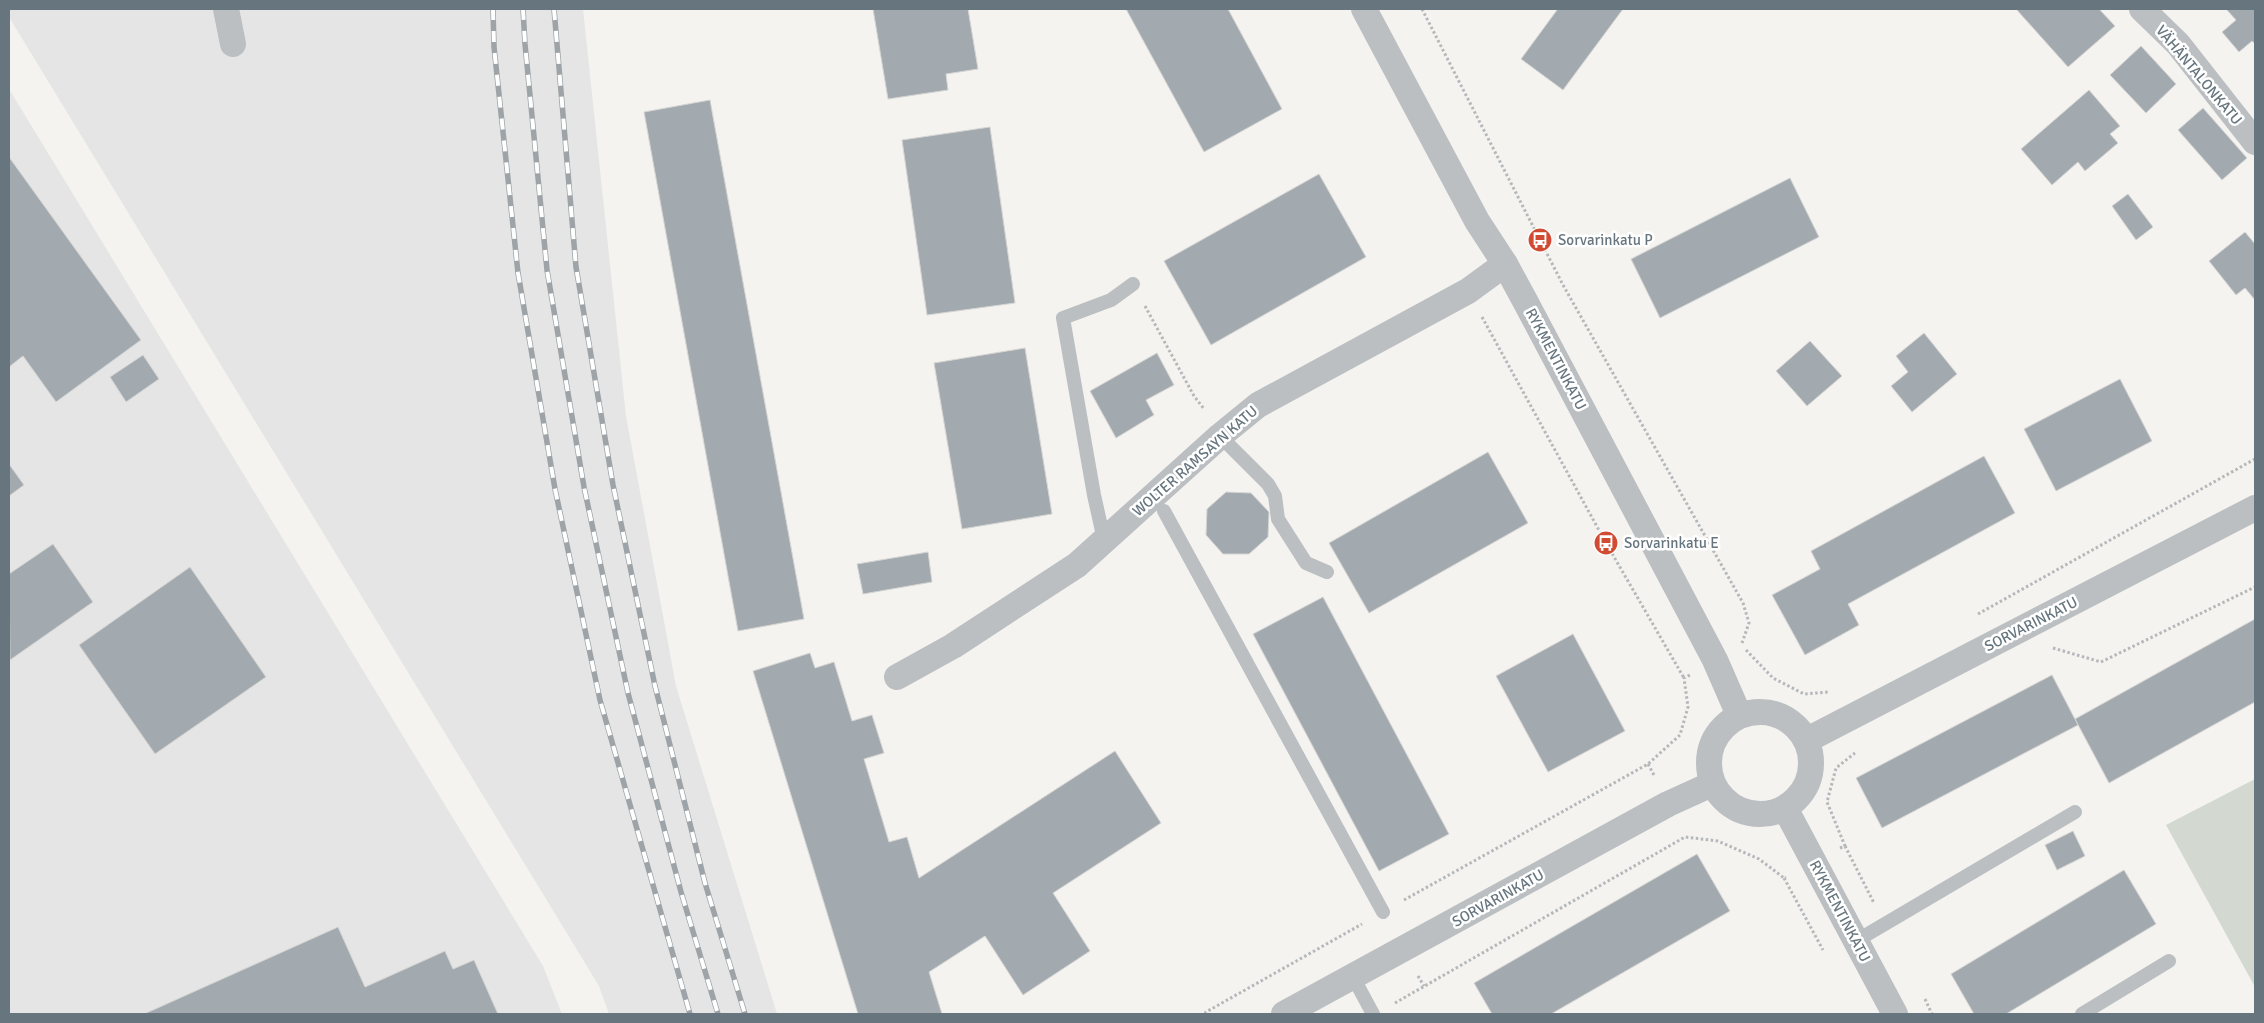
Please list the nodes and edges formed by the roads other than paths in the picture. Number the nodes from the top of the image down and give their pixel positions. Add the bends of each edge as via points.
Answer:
1 (226, 9) edge
2 (1364, 9) edge
3 (2142, 9) edge
4 (233, 44) dead end
5 (2255, 142) edge
6 (1505, 264) junction
7 (1133, 284) road end
8 (1215, 426) junction
9 (2255, 508) edge
10 (1164, 511) dead end
11 (1104, 540) junction
12 (1327, 572) dead end
13 (897, 677) dead end
14 (1739, 715) junction
15 (1807, 740) junction
16 (1712, 784) junction
17 (1785, 808) junction
18 (2075, 812) dead end
19 (1383, 912) dead end
20 (1856, 941) junction
21 (2169, 961) dead end
22 (1352, 977) junction
23 (1284, 1014) edge
24 (1373, 1014) edge
25 (1895, 1014) edge
26 (2082, 1014) edge

1 - 4 street
2 - 6 street, RYKMENTINKATU via 1476,221
3 - 5 street, VÄHÄNTALONKATU via 2178,44
6 - 8 street, WOLTER RAMSAYN KATU via 1468,291 1258,406
6 - 14 street, RYKMENTINKATU via 1716,660
7 - 11 lane via 1111,300 1063,318
8 - 11 street, WOLTER RAMSAYN KATU
8 - 12 lane via 1268,484 1275,496 1278,519 1306,563
9 - 15 street, SORVARINKATU
10 - 19 lane
11 - 13 street, WOLTER RAMSAYN KATU via 1077,565 953,646
14 - 15 street via 1766,711 1790,720
14 - 16 street via 1720,729 1708,757
15 - 17 street via 1812,762 1805,790
16 - 17 street via 1731,806 1758,815
16 - 22 street, SORVARINKATU via 1660,809
17 - 20 street, RYKMENTINKATU
18 - 20 lane
20 - 25 street, RYKMENTINKATU
21 - 26 lane
22 - 23 street, SORVARINKATU
22 - 24 lane

